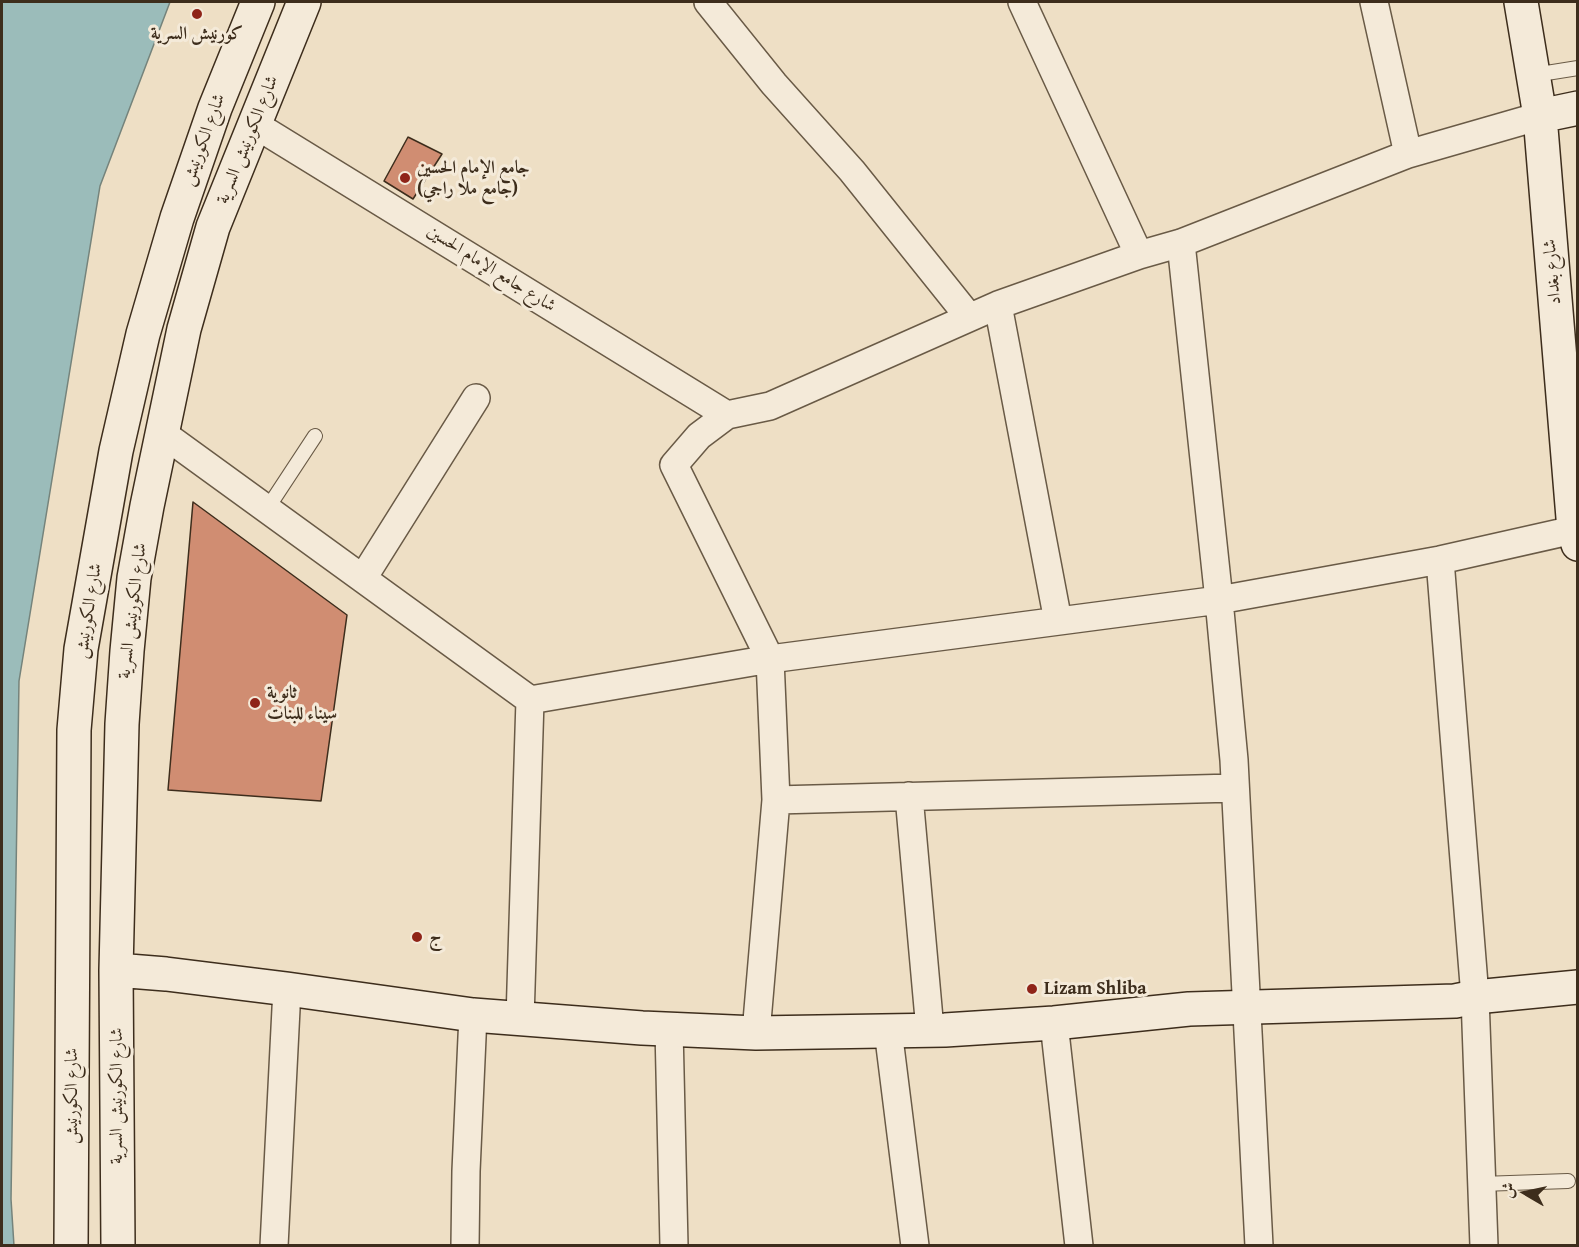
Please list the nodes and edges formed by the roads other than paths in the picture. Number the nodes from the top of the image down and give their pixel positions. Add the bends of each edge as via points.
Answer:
1 (258, 2) edge
2 (304, 2) edge
3 (708, 2) edge
4 (1022, 2) edge
5 (1374, 2) edge
6 (1521, 2) edge
7 (1578, 68) edge
8 (1534, 75) junction
9 (1578, 108) edge
10 (1540, 116) junction
11 (254, 124) junction
12 (1408, 154) junction
13 (1181, 243) junction
14 (1139, 255) junction
15 (998, 305) junction
16 (969, 317) junction
17 (476, 398) dead end
18 (727, 415) junction
19 (162, 433) junction
20 (315, 436) dead end
21 (267, 509) junction
22 (1576, 534) edge
23 (1440, 560) junction
24 (363, 579) junction
25 (1219, 600) junction
26 (1058, 621) junction
27 (770, 660) junction
28 (530, 700) junction
29 (1234, 788) junction
30 (909, 796) junction
31 (777, 800) junction
32 (116, 970) junction
33 (1578, 987) edge
34 (288, 989) junction
35 (1475, 998) junction
36 (1246, 1007) junction
37 (473, 1016) junction
38 (520, 1019) junction
39 (1054, 1023) junction
40 (669, 1029) junction
41 (888, 1030) junction
42 (930, 1030) junction
43 (756, 1033) junction
44 (1568, 1181) dead end
45 (1481, 1184) junction
46 (71, 1245) edge
47 (118, 1245) edge
48 (274, 1245) edge
49 (465, 1245) edge
50 (674, 1245) edge
51 (915, 1245) edge
52 (1079, 1245) edge
53 (1259, 1245) edge
54 (1484, 1245) edge

1 - 46 main road, شارع الكورنيش via 207,130 143,334 116,451 81,649 74,729
2 - 11 main road, شارع الكورنيش السرية
3 - 16 street via 852,171
4 - 14 street
5 - 12 street
6 - 8 main road, شارع بغداد
7 - 8 lane
8 - 10 main road, شارع بغداد
9 - 10 main road
10 - 12 street
10 - 22 main road, شارع بغداد
11 - 18 street, شارع جامع الإمام الحسين
11 - 19 main road, شارع الكورنيش السرية via 213,227 184,329
12 - 13 street
13 - 14 street
13 - 25 street
14 - 15 street
15 - 16 street
15 - 26 street
16 - 18 street via 770,406
17 - 24 street
18 - 27 street via 699,436 674,465
19 - 21 street
19 - 32 main road, شارع الكورنيش السرية via 134,578 127,651
20 - 21 lane
21 - 24 street
22 - 23 street
23 - 25 street
23 - 35 street
24 - 28 street
25 - 26 street
25 - 29 street
26 - 27 street
27 - 28 street
27 - 31 street
28 - 38 street
29 - 30 street
29 - 36 street
30 - 31 street
30 - 42 street
31 - 43 street
32 - 34 main road
32 - 47 main road, شارع الكورنيش السرية
33 - 35 main road
34 - 37 main road
34 - 48 street
35 - 36 main road
35 - 45 street
36 - 39 main road
36 - 53 street
37 - 38 main road
37 - 49 street
38 - 40 main road
39 - 42 main road
39 - 52 street
40 - 43 main road
40 - 50 street
41 - 42 main road
41 - 43 main road
41 - 51 street
44 - 45 lane
45 - 54 street

